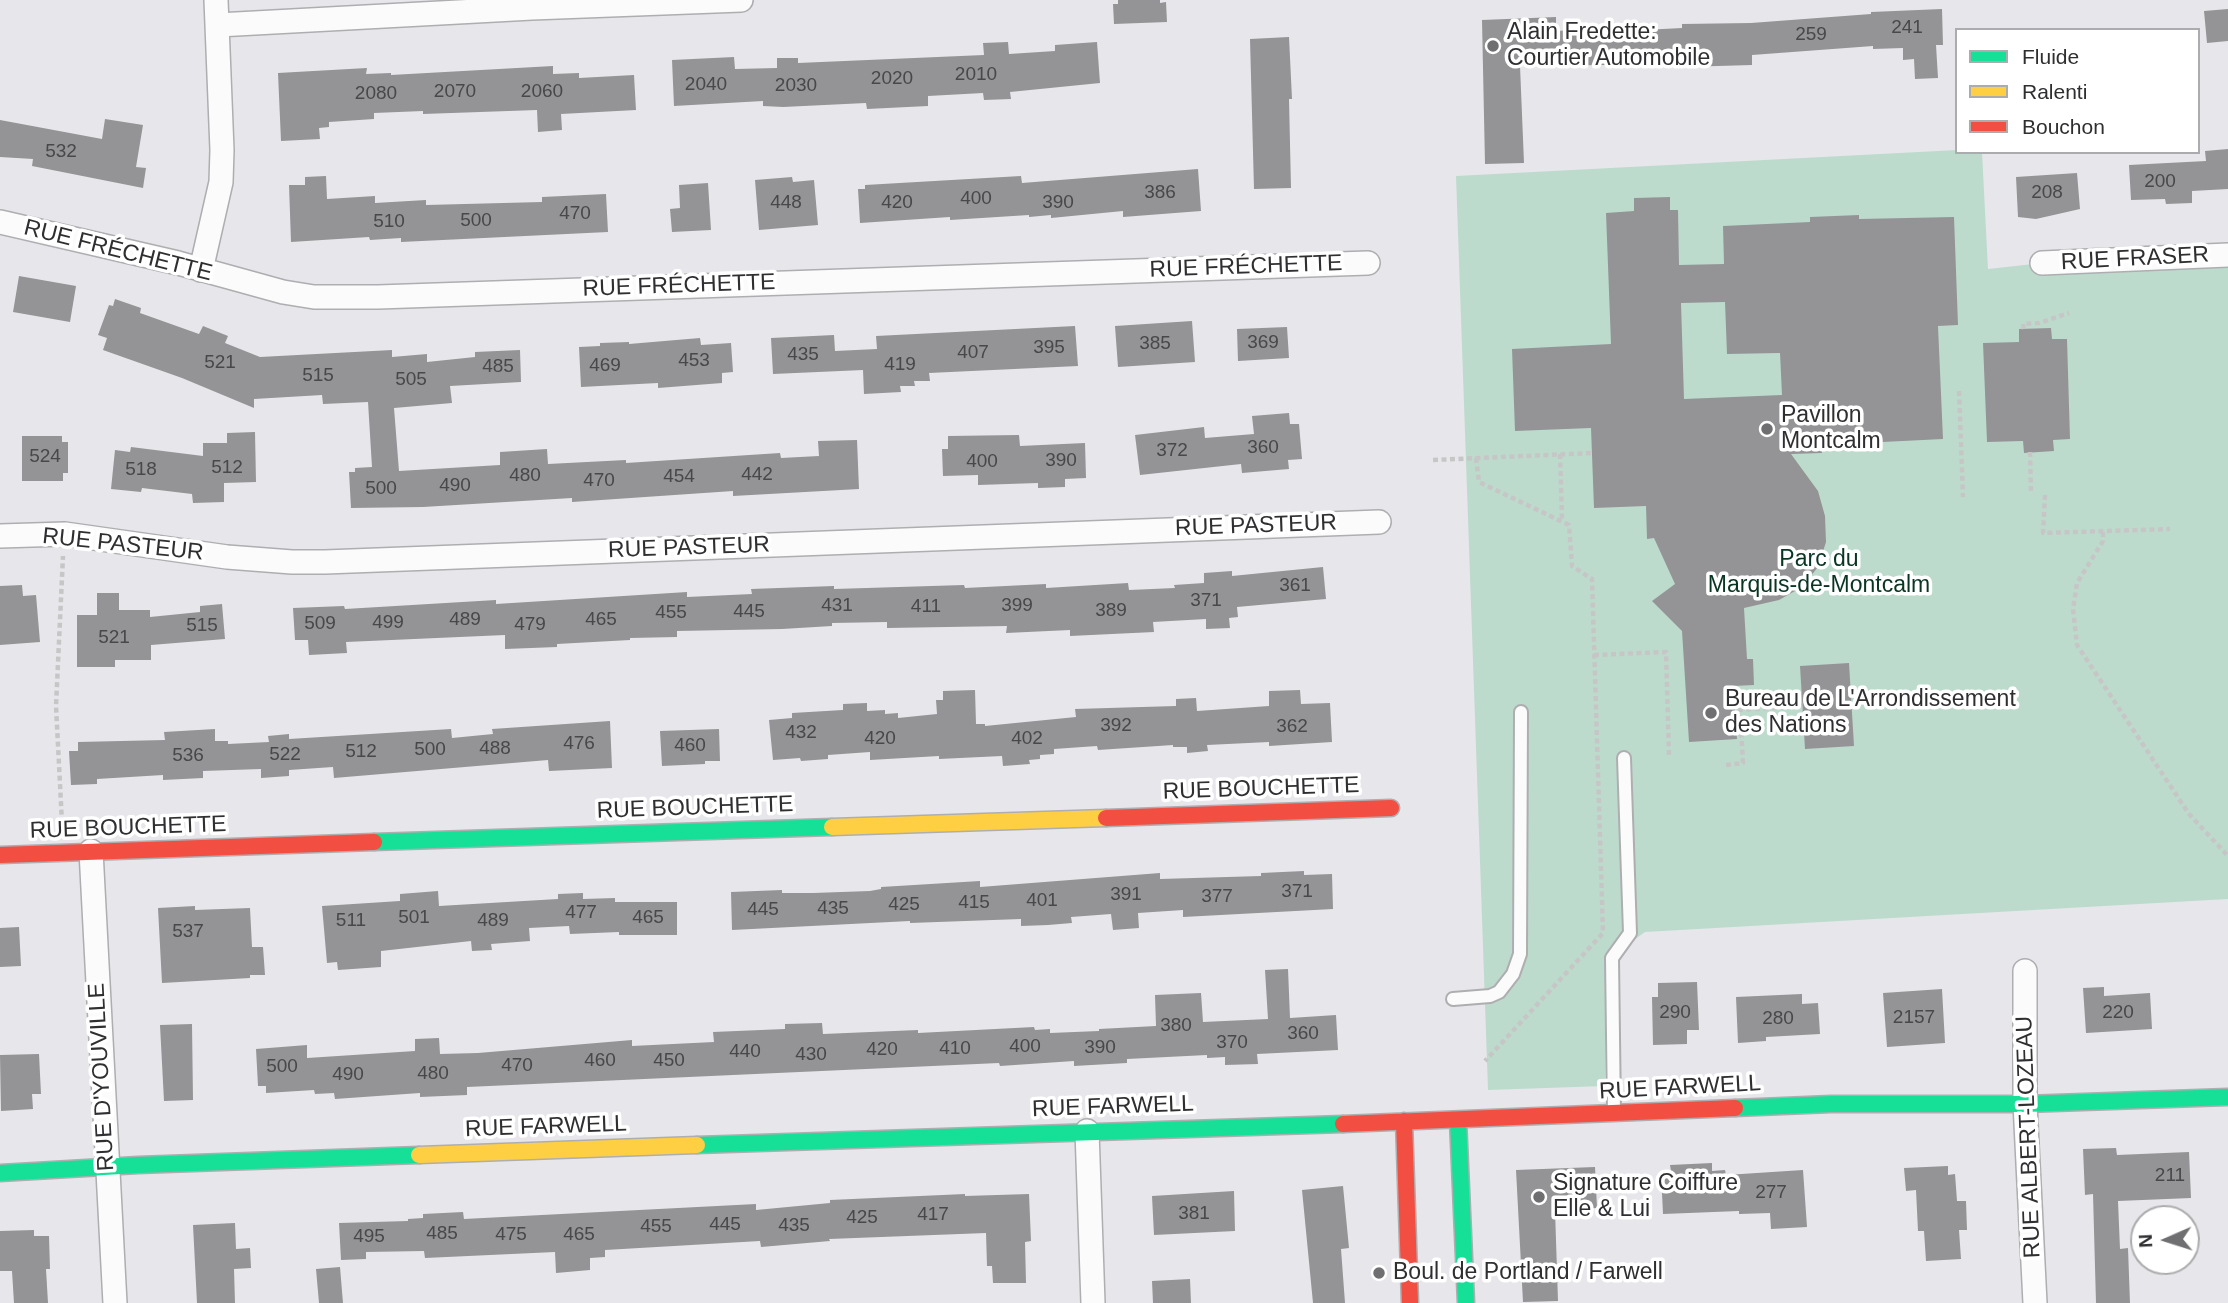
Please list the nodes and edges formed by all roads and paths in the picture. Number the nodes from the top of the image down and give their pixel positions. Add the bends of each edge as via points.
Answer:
1 (216, 0) edge
2 (741, 0) edge
3 (532, 4) edge
4 (218, 24) junction
5 (0, 222) edge
6 (2228, 255) edge
7 (1368, 263) dead end
8 (2042, 263) dead end
9 (201, 270) junction
10 (2069, 313) dead end
11 (2024, 329) dead end
12 (1959, 391) dead end
13 (2030, 452) dead end
14 (1591, 453) dead end
15 (1560, 454) junction
16 (1476, 458) junction
17 (1433, 460) dead end
18 (2031, 494) dead end
19 (2045, 495) dead end
20 (1963, 497) dead end
21 (1562, 521) junction
22 (1380, 522) dead end
23 (2170, 529) dead end
24 (2103, 532) junction
25 (65, 534) junction
26 (0, 536) edge
27 (1594, 655) junction
28 (1803, 706) dead end
29 (1521, 712) dead end
30 (1669, 756) dead end
31 (1624, 758) dead end
32 (1726, 765) dead end
33 (1391, 808) dead end
34 (91, 851) junction
35 (64, 852) junction
36 (0, 855) edge
37 (2228, 856) edge
38 (2025, 971) dead end
39 (1453, 999) dead end
40 (1485, 1061) dead end
41 (2228, 1097) edge
42 (2025, 1104) junction
43 (1614, 1113) junction
44 (1458, 1120) junction
45 (1404, 1121) junction
46 (1087, 1130) junction
47 (106, 1167) junction
48 (0, 1173) edge
49 (115, 1303) edge
50 (1094, 1303) edge
51 (1410, 1303) edge
52 (1466, 1303) edge
53 (2035, 1303) edge

1 - 4 street
2 - 3 street
3 - 4 street
4 - 9 street via 221,182
5 - 9 street, RUE FRÉCHETTE
6 - 8 street, RUE FRASER
7 - 9 street, RUE FRÉCHETTE via 340,298 283,292
10 - 11 path via 2023,324
12 - 20 path
13 - 18 path
14 - 15 path
15 - 16 path
15 - 21 path
16 - 17 path
16 - 21 path via 1479,482
19 - 24 path via 2043,533
21 - 27 path via 1569,525 1572,566 1592,579
22 - 25 street, RUE PASTEUR via 325,562 227,557
23 - 24 path
24 - 37 path via 2077,583 2073,609 2077,645 2189,814
25 - 26 street, RUE PASTEUR
25 - 35 path via 55,706
27 - 30 path via 1666,652
27 - 40 path via 1603,933
28 - 32 path via 1740,710 1743,763
29 - 39 lane via 1520,954 1513,974 1499,992
31 - 43 lane via 1630,933 1612,957
33 - 34 street, RUE BOUCHETTE
34 - 35 street, RUE BOUCHETTE
34 - 47 street, RUE D'YOUVILLE
35 - 36 street, RUE BOUCHETTE
38 - 42 street, RUE ALBERT-LOZEAU
41 - 42 street, RUE FARWELL
42 - 43 street, RUE FARWELL via 1831,1104
42 - 53 street, RUE ALBERT-LOZEAU
43 - 44 street, RUE FARWELL
44 - 45 street, RUE FARWELL
44 - 52 street
45 - 46 street, RUE FARWELL
45 - 51 street
46 - 47 street, RUE FARWELL
46 - 50 street
47 - 48 street, RUE FARWELL
47 - 49 street, RUE D'YOUVILLE

